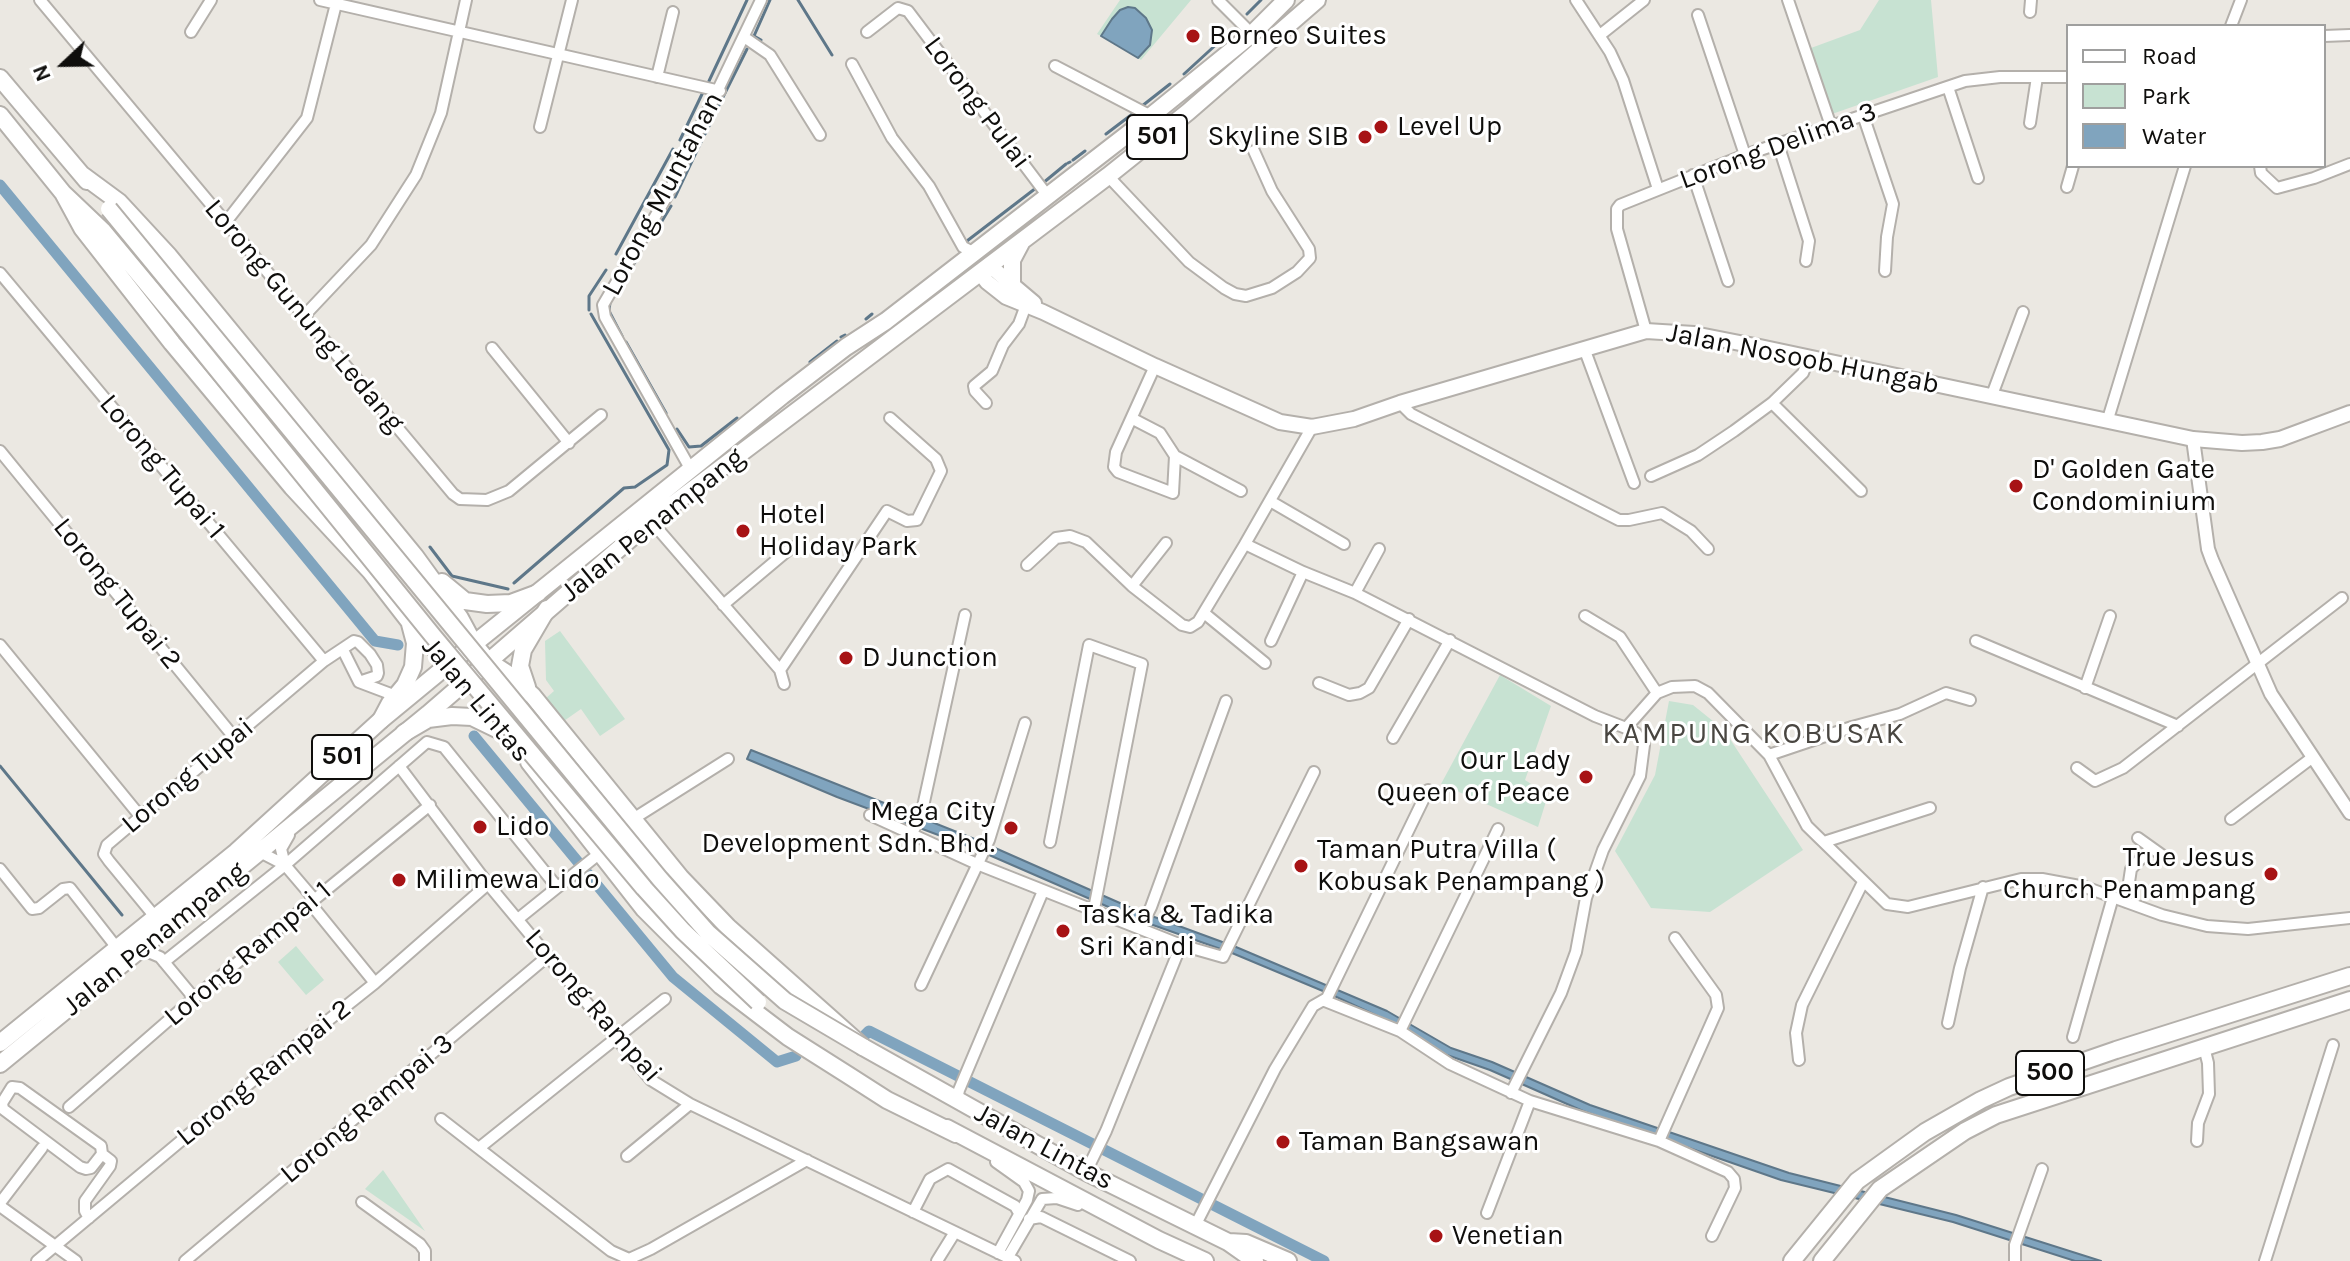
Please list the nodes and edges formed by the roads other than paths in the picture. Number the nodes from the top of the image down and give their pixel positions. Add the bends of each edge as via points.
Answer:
1 (40, 0) edge
2 (211, 0) edge
3 (320, 0) edge
4 (466, 0) edge
5 (572, 0) edge
6 (761, 0) edge
7 (1218, 0) edge
8 (1286, 0) edge
9 (1317, 0) edge
10 (1576, 0) edge
11 (1644, 0) edge
12 (1788, 0) edge
13 (2031, 0) edge
14 (2241, 0) edge
15 (336, 4) junction
16 (673, 12) dead end
17 (2030, 12) dead end
18 (1698, 15) dead end
19 (2232, 24) edge
20 (191, 32) dead end
21 (459, 32) junction
22 (867, 32) dead end
23 (1252, 34) junction
24 (1600, 35) junction
25 (2350, 35) edge
26 (2326, 36) edge
27 (744, 37) junction
28 (560, 55) junction
29 (852, 64) dead end
30 (1055, 66) dead end
31 (657, 77) junction
32 (2037, 77) junction
33 (2066, 77) edge
34 (0, 78) edge
35 (1948, 87) junction
36 (720, 91) junction
37 (0, 115) edge
38 (1863, 115) junction
39 (1151, 116) junction
40 (2030, 123) dead end
41 (1831, 126) junction
42 (540, 127) dead end
43 (820, 135) dead end
44 (1778, 144) junction
45 (1254, 151) dead end
46 (1745, 155) junction
47 (2350, 164) edge
48 (2072, 168) edge
49 (2184, 168) edge
50 (2260, 168) edge
51 (81, 174) junction
52 (1693, 175) junction
53 (1108, 176) junction
54 (1978, 178) dead end
55 (2067, 187) dead end
56 (1658, 189) junction
57 (63, 193) junction
58 (1047, 195) junction
59 (226, 222) junction
60 (1024, 239) junction
61 (1806, 261) dead end
62 (981, 264) junction
63 (1885, 271) dead end
64 (0, 273) edge
65 (1728, 281) dead end
66 (1012, 284) junction
67 (1026, 305) junction
68 (1043, 312) junction
69 (2023, 312) dead end
70 (304, 316) junction
71 (1646, 331) junction
72 (492, 348) dead end
73 (1584, 348) junction
74 (1809, 358) junction
75 (1155, 366) junction
76 (1992, 395) junction
77 (986, 403) dead end
78 (1400, 403) junction
79 (1772, 403) junction
80 (2350, 413) edge
81 (601, 415) dead end
82 (890, 418) dead end
83 (1133, 419) junction
84 (2108, 419) junction
85 (1312, 427) junction
86 (2193, 439) junction
87 (569, 443) junction
88 (0, 451) edge
89 (1175, 456) junction
90 (691, 470) junction
91 (1651, 476) dead end
92 (1634, 483) dead end
93 (1241, 491) dead end
94 (1861, 491) dead end
95 (1270, 501) junction
96 (651, 521) junction
97 (1166, 543) dead end
98 (1245, 544) junction
99 (1344, 544) dead end
100 (801, 549) dead end
101 (1379, 549) dead end
102 (1708, 549) dead end
103 (415, 556) junction
104 (1027, 565) dead end
105 (1303, 572) junction
106 (1132, 586) junction
107 (441, 593) junction
108 (538, 593) junction
109 (1355, 593) junction
110 (2342, 598) dead end
111 (723, 605) junction
112 (547, 609) junction
113 (1204, 613) junction
114 (965, 615) dead end
115 (1585, 616) dead end
116 (2110, 616) dead end
117 (1409, 619) junction
118 (409, 621) junction
119 (1450, 640) junction
120 (1271, 641) dead end
121 (1976, 641) dead end
122 (474, 644) junction
123 (0, 645) edge
124 (343, 650) junction
125 (324, 661) junction
126 (488, 661) junction
127 (1265, 663) dead end
128 (449, 664) junction
129 (2257, 665) junction
130 (780, 670) junction
131 (359, 682) junction
132 (465, 683) junction
133 (1319, 683) dead end
134 (784, 684) dead end
135 (2085, 688) junction
136 (1657, 693) junction
137 (396, 696) junction
138 (533, 696) junction
139 (1970, 700) dead end
140 (1226, 701) dead end
141 (381, 720) junction
142 (1025, 723) dead end
143 (2178, 726) junction
144 (502, 728) junction
145 (1626, 728) junction
146 (404, 733) junction
147 (233, 736) junction
148 (1393, 738) dead end
149 (1769, 755) junction
150 (2313, 757) junction
151 (728, 759) dead end
152 (399, 766) junction
153 (2077, 768) dead end
154 (1314, 772) dead end
155 (1428, 790) dead end
156 (430, 805) junction
157 (313, 806) junction
158 (1930, 808) dead end
159 (2350, 813) edge
160 (870, 815) dead end
161 (140, 816) junction
162 (633, 819) junction
163 (2231, 819) dead end
164 (1498, 829) dead end
165 (914, 831) junction
166 (2138, 838) dead end
167 (1050, 842) dead end
168 (1824, 842) junction
169 (2151, 848) junction
170 (236, 852) junction
171 (260, 852) junction
172 (600, 853) junction
173 (2166, 858) dead end
174 (977, 864) junction
175 (285, 865) junction
176 (0, 869) edge
177 (1863, 882) junction
178 (488, 884) junction
179 (557, 887) junction
180 (1983, 887) junction
181 (1043, 891) junction
182 (2113, 897) junction
183 (312, 901) junction
184 (2126, 902) junction
185 (1094, 906) junction
186 (156, 918) junction
187 (2350, 918) edge
188 (518, 919) junction
189 (1141, 927) junction
190 (1675, 938) dead end
191 (1181, 945) junction
192 (117, 948) junction
193 (141, 949) junction
194 (548, 956) junction
195 (164, 962) junction
196 (2345, 976) edge
197 (375, 983) junction
198 (921, 985) dead end
199 (194, 998) junction
200 (665, 999) dead end
201 (1326, 999) junction
202 (2350, 1000) edge
203 (65, 1001) junction
204 (1948, 1023) dead end
205 (1400, 1031) junction
206 (2073, 1037) dead end
207 (616, 1039) junction
208 (0, 1043) edge
209 (2333, 1045) dead end
210 (2204, 1047) junction
211 (867, 1050) junction
212 (826, 1057) junction
213 (1799, 1060) dead end
214 (0, 1064) edge
215 (1514, 1089) junction
216 (958, 1095) junction
217 (1530, 1101) junction
218 (690, 1104) junction
219 (69, 1107) dead end
220 (441, 1119) dead end
221 (1661, 1136) junction
222 (2197, 1141) dead end
223 (980, 1147) junction
224 (42, 1148) dead end
225 (479, 1148) junction
226 (102, 1154) junction
227 (627, 1156) dead end
228 (807, 1160) junction
229 (1089, 1164) junction
230 (2042, 1169) dead end
231 (362, 1202) dead end
232 (0, 1205) edge
233 (913, 1212) junction
234 (1487, 1213) dead end
235 (1024, 1216) junction
236 (89, 1218) junction
237 (1199, 1218) junction
238 (1140, 1228) junction
239 (955, 1232) junction
240 (1712, 1236) dead end
241 (1228, 1242) junction
242 (54, 1246) junction
243 (1007, 1257) edge
244 (37, 1261) edge
245 (76, 1261) edge
246 (185, 1261) edge
247 (425, 1261) edge
248 (937, 1261) edge
249 (1130, 1261) edge
250 (1205, 1261) edge
251 (1255, 1261) edge
252 (1288, 1261) edge
253 (1792, 1261) edge
254 (1822, 1261) edge
255 (2015, 1261) edge
256 (2265, 1261) edge

1 - 59 street, Lorong Gunung Ledang
2 - 20 street
3 - 15 street
4 - 21 street
5 - 28 street
6 - 27 street, Lorong Muntahan
7 - 23 street
8 - 23 main road, 501
9 - 53 main road, Jalan Penampang / 501
10 - 24 street
11 - 24 street
12 - 41 street
13 - 17 street
14 - 19 street
15 - 21 street
15 - 59 street via 307,118
16 - 31 street
18 - 46 street
21 - 28 street
21 - 70 street via 441,113 416,175 371,245
22 - 58 street, Lorong Pulai via 898,8 908,11
23 - 39 main road, 501
24 - 56 street via 1623,80
25 - 26 street
27 - 36 street, Lorong Muntahan
27 - 43 street via 770,55
28 - 31 street
28 - 42 street
29 - 62 street via 892,138 935,195 963,247
30 - 39 street
31 - 36 street
32 - 33 street, Lorong Delima 3
32 - 35 street, Lorong Delima 3 via 1984,78
32 - 40 street
34 - 51 main road, Jalan Lintas
35 - 38 street, Lorong Delima 3
35 - 54 street
36 - 90 street, Lorong Muntahan via 603,305
37 - 57 main road, Jalan Lintas
38 - 41 street, Lorong Delima 3
38 - 63 street via 1893,204
39 - 58 main road, 501
41 - 44 street, Lorong Delima 3
44 - 46 street, Lorong Delima 3
44 - 61 street via 1809,241
45 - 53 street via 1310,258 1272,288 1246,296 1224,288 1189,262
46 - 52 street, Lorong Delima 3
47 - 50 street via 2277,188
48 - 55 street
49 - 84 street
51 - 103 main road, Jalan Lintas via 119,202 169,256
51 - 211 main road, Jalan Lintas, bridge via 679,901 785,1001
52 - 56 street, Lorong Delima 3
52 - 65 street
53 - 60 main road, Jalan Penampang / 501
56 - 71 street, Lorong Delima 3 via 1620,205 1615,221
57 - 118 main road, Jalan Lintas via 82,228 172,343
57 - 212 main road, Jalan Lintas, bridge via 103,231 644,888 758,1002
58 - 62 main road, 501 via 987,242
59 - 70 street, Lorong Gunung Ledang
60 - 62 main road, Jalan Penampang / 501
60 - 66 main road via 1012,260
62 - 66 main road, Jalan Nosoob Hungab
62 - 67 main road, Jalan Nosoob Hungab via 998,292
62 - 90 main road, Jalan Penampang / 501 via 945,274
62 - 96 main road, Jalan Penampang / 501
64 - 125 street, Lorong Tupai 1
66 - 68 main road, Jalan Nosoob Hungab
67 - 68 main road, Jalan Nosoob Hungab
67 - 77 street via 992,371 974,386
68 - 75 main road, Jalan Nosoob Hungab
69 - 76 street
70 - 87 street, Lorong Gunung Ledang via 460,499 497,498
71 - 73 main road, Jalan Nosoob Hungab
71 - 74 main road, Jalan Nosoob Hungab via 1694,334
72 - 87 street
73 - 78 main road, Jalan Nosoob Hungab
73 - 92 street
74 - 76 main road, Jalan Nosoob Hungab
74 - 79 street via 1803,373
75 - 83 street
75 - 85 main road, Jalan Nosoob Hungab via 1280,422
76 - 84 main road, Jalan Nosoob Hungab
78 - 85 main road, Jalan Nosoob Hungab
78 - 102 street via 1411,414 1609,515 1629,520 1662,513
79 - 91 street via 1698,455
79 - 94 street
80 - 86 main road, Jalan Nosoob Hungab via 2262,442
81 - 87 street, Lorong Gunung Ledang
82 - 130 street via 936,459 941,471 917,520 887,511
83 - 89 street via 1160,433
83 - 89 street via 1113,462 1118,472 1173,493
84 - 86 main road, Jalan Nosoob Hungab
85 - 95 street
86 - 129 street via 2208,549
88 - 147 street, Lorong Tupai 2
89 - 93 street
90 - 108 main road, Jalan Penampang / 501
95 - 98 street
95 - 99 street
96 - 111 street
96 - 112 main road, Jalan Penampang / 501
97 - 106 street
98 - 105 street
98 - 113 street
100 - 111 street via 792,547
101 - 109 street
103 - 107 main road, Jalan Lintas
103 - 108 main road via 465,601 511,603
104 - 106 street via 1056,538 1070,536 1086,542
105 - 109 street
105 - 120 street
106 - 113 street via 1182,625 1190,627
107 - 118 main road via 437,626 422,630
107 - 122 main road, Jalan Lintas
108 - 122 main road, Jalan Penampang / 501
109 - 117 street
110 - 129 street
111 - 130 street
112 - 126 main road, Jalan Penampang / 501
112 - 138 main road via 521,658 523,682
113 - 127 street
114 - 165 street
115 - 136 street via 1620,637
116 - 135 street
117 - 119 street
117 - 133 street via 1369,688 1349,695
118 - 128 main road, Jalan Lintas
118 - 137 main road via 416,652 410,675
119 - 145 street
119 - 148 street
121 - 135 street
122 - 126 main road, Jalan Lintas
122 - 128 main road, Jalan Penampang / 501
123 - 161 street
124 - 125 street, Lorong Tupai
124 - 131 street
124 - 131 street via 356,641 377,665 377,676
125 - 147 street, Lorong Tupai
126 - 132 main road, Jalan Penampang / 501
126 - 138 main road, Jalan Lintas
128 - 132 main road, Jalan Lintas
128 - 141 main road, Jalan Penampang / 501
129 - 143 street
129 - 150 street
130 - 134 street
131 - 137 street
132 - 144 main road, Jalan Lintas
132 - 146 main road, Jalan Penampang / 501
135 - 143 street
136 - 145 street
136 - 149 street via 1695,686 1708,693
137 - 141 main road
138 - 144 main road via 516,687 500,690 493,710
138 - 162 main road, Jalan Lintas
139 - 149 street via 1946,693 1900,714
140 - 189 street
141 - 170 main road, Jalan Penampang / 501
142 - 174 street
143 - 153 street via 2123,768 2095,781
144 - 146 main road via 452,716 428,719
144 - 172 main road, Jalan Lintas
145 - 215 street via 1644,745 1640,776 1603,850 1561,993
146 - 157 main road, Jalan Penampang / 501
147 - 161 street, Lorong Tupai
149 - 168 street via 1807,826
150 - 159 street
150 - 163 street
151 - 162 street
152 - 156 street, Lorong Rampai
152 - 175 street
152 - 179 street via 427,742 444,747
154 - 191 street via 1223,957
155 - 201 street
156 - 178 street, Lorong Rampai
156 - 183 street, Lorong Rampai 1
157 - 171 main road, Jalan Penampang / 501
157 - 175 street via 283,841
158 - 168 street
160 - 165 street
161 - 186 street, Lorong Tupai via 107,845 104,854
162 - 211 main road, Jalan Lintas, bridge via 728,927
164 - 205 street
165 - 174 street
166 - 169 street
167 - 185 street via 1089,645 1142,664
168 - 177 street
169 - 173 street
169 - 184 street via 2131,869
170 - 171 main road
170 - 186 main road, Jalan Penampang / 501
171 - 175 street
171 - 193 main road, Jalan Penampang / 501
172 - 179 street
172 - 212 main road, Jalan Lintas via 644,909 721,986 788,1037
174 - 181 street
174 - 198 street
175 - 183 street
175 - 195 street
176 - 192 street via 32,909 70,888
177 - 180 street via 1887,904 1908,907
177 - 213 street via 1802,1005 1796,1033
178 - 188 street, Lorong Rampai
178 - 197 street, Lorong Rampai 2
179 - 188 street
180 - 182 street via 2042,879
180 - 204 street
181 - 185 street
181 - 216 street
182 - 184 street
182 - 206 street
183 - 197 street
183 - 199 street, Lorong Rampai 1
184 - 187 street via 2207,926 2248,929
185 - 189 street
186 - 192 main road, Jalan Penampang / 501
188 - 194 street, Lorong Rampai
189 - 191 street
190 - 221 street via 1718,1001
191 - 229 street
192 - 203 main road, Jalan Penampang / 501
193 - 195 street
193 - 203 main road, Jalan Penampang / 501
194 - 207 street, Lorong Rampai
194 - 246 street, Lorong Rampai 3
195 - 199 street
196 - 253 main road, 500 via 2009,1087 1925,1132 1857,1181
197 - 236 street, Lorong Rampai 2
199 - 219 street, Lorong Rampai 1
200 - 207 street
201 - 205 street
201 - 237 street via 1313,1006 1275,1069
202 - 210 main road, 500
203 - 208 main road, Jalan Penampang / 501
203 - 214 main road, Jalan Penampang / 501
205 - 215 street via 1450,1064
207 - 218 street, Lorong Rampai via 651,1080
207 - 225 street
209 - 256 street
210 - 222 street via 2209,1094
210 - 254 main road, 500 via 1996,1115 1965,1131 1880,1189
211 - 216 main road, Jalan Lintas
212 - 223 main road, Jalan Lintas via 887,1100
215 - 217 street
216 - 229 main road, Jalan Lintas
217 - 221 street
217 - 234 street
218 - 227 street
218 - 228 street, Lorong Rampai
220 - 225 street
221 - 240 street via 1734,1179 1735,1188
223 - 235 street via 1027,1186
223 - 238 main road, Jalan Lintas
224 - 232 street
225 - 228 street via 611,1251 629,1259
226 - 226 street via 91,1168 80,1167 3,1109 5,1096 12,1087 20,1088 101,1146
226 - 236 street via 110,1166 85,1201
228 - 233 street, Lorong Rampai
229 - 237 main road, Jalan Lintas
230 - 255 street via 2017,1239
231 - 247 street via 420,1244
232 - 242 street
233 - 235 street via 930,1179 948,1169
233 - 239 street, Lorong Rampai
235 - 238 street via 1042,1199 1057,1198
235 - 243 street
235 - 249 street via 1041,1217
236 - 242 street, Lorong Rampai 2
237 - 241 main road, Jalan Lintas
238 - 250 main road, Jalan Lintas
239 - 243 street, Lorong Rampai
239 - 248 street
241 - 251 main road, Jalan Lintas
241 - 252 main road, Jalan Lintas via 1246,1243
242 - 244 street, Lorong Rampai 2
242 - 245 street

